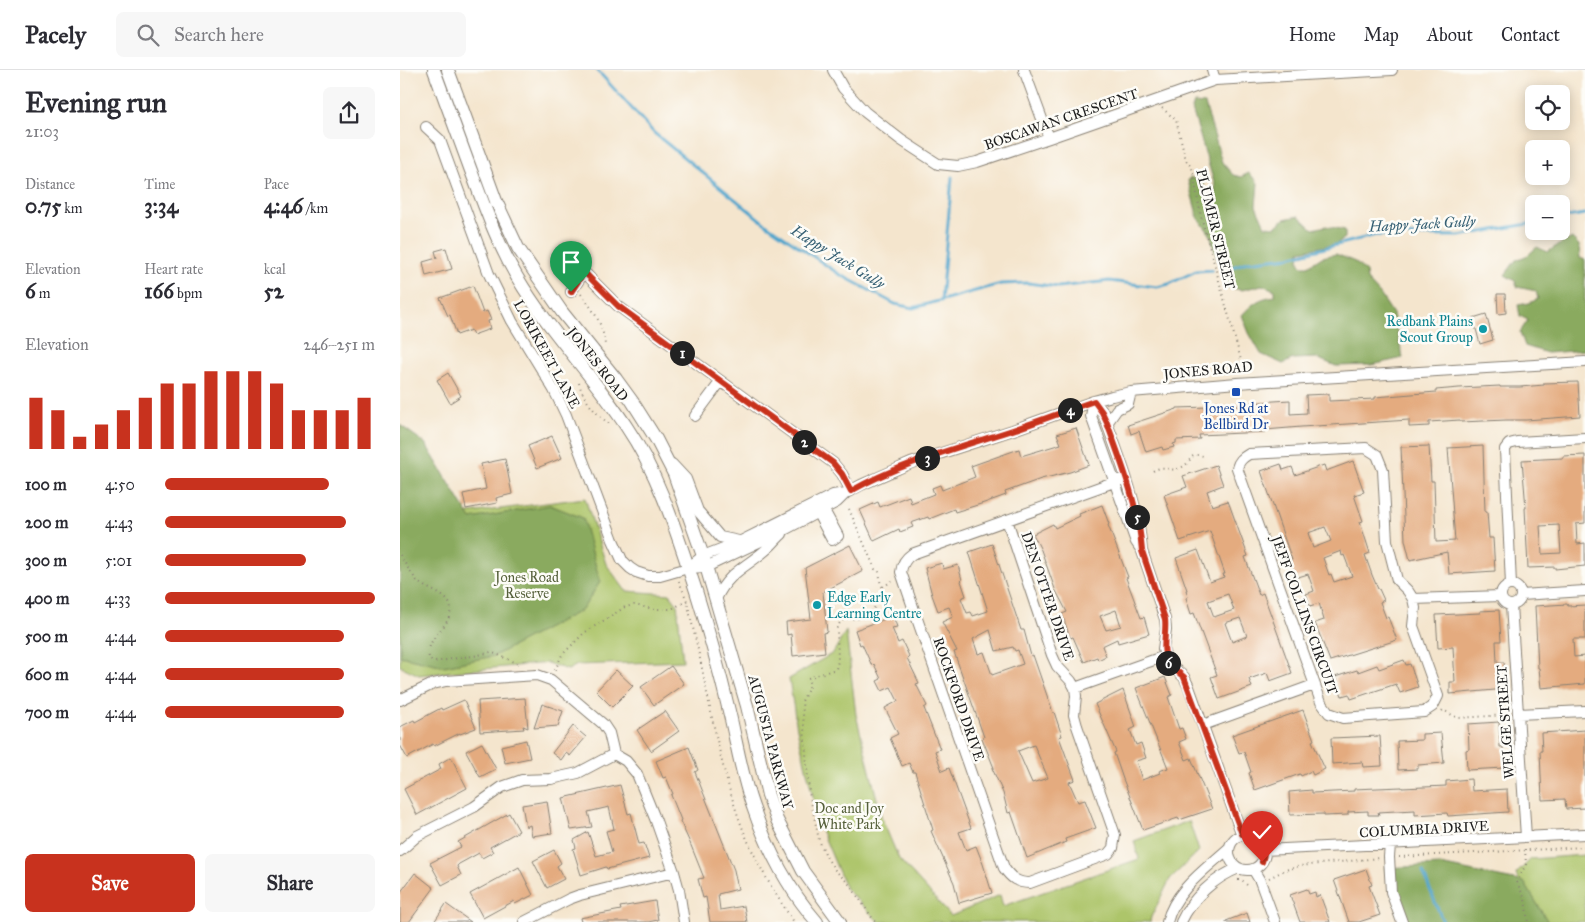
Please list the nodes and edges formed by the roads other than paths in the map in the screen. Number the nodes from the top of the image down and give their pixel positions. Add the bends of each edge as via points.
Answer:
1 (434, 70) edge
2 (448, 70) edge
3 (833, 70) edge
4 (1024, 70) edge
5 (1390, 70) edge
6 (1213, 75) edge
7 (426, 127) dead end
8 (1049, 138) junction
9 (567, 260) dead end
10 (584, 272) junction
11 (573, 289) road end
12 (1585, 362) edge
13 (721, 381) junction
14 (1131, 392) junction
15 (1094, 401) junction
16 (695, 416) dead end
17 (1107, 423) junction
18 (1585, 438) edge
19 (664, 453) junction
20 (1125, 478) junction
21 (1114, 482) junction
22 (849, 492) junction
23 (820, 508) junction
24 (1007, 520) junction
25 (786, 530) junction
26 (835, 538) dead end
27 (739, 542) junction
28 (1142, 551) junction
29 (705, 562) junction
30 (688, 568) junction
31 (1511, 585) junction
32 (1585, 591) edge
33 (1521, 595) junction
34 (1501, 596) junction
35 (716, 599) junction
36 (1413, 599) junction
37 (1511, 606) junction
38 (1165, 656) junction
39 (1314, 685) junction
40 (1075, 688) junction
41 (400, 700) edge
42 (1585, 711) edge
43 (1518, 714) junction
44 (1203, 725) junction
45 (614, 754) junction
46 (1242, 834) junction
47 (1585, 834) edge
48 (1526, 837) junction
49 (1390, 845) junction
50 (1229, 848) junction
51 (1264, 850) junction
52 (400, 851) edge
53 (1239, 868) junction
54 (1253, 869) junction
55 (674, 872) junction
56 (524, 922) edge
57 (684, 922) edge
58 (817, 922) edge
59 (840, 922) edge
60 (1167, 922) edge
61 (1181, 922) edge
62 (1274, 922) edge
63 (1402, 922) edge

1 - 30 main road, JONES ROAD via 484,206 516,275 536,308 627,427 650,465
2 - 19 main road, JONES ROAD via 496,202 518,248 562,312 616,379
3 - 8 street, BOSCAWAN CRESCENT via 843,88 865,112 938,164 958,166 977,162
4 - 8 street
5 - 6 street, BOSCAWAN CRESCENT
6 - 8 street, BOSCAWAN CRESCENT via 1158,99
7 - 30 street, LORIKEET LANE via 440,140 489,274 566,415 622,560 636,572 648,576
9 - 10 street
10 - 11 street
10 - 13 street via 618,306
12 - 14 street, JONES ROAD
13 - 16 street
13 - 22 street via 833,463 842,474
14 - 15 street, JONES ROAD
14 - 17 street via 1128,404 1118,409
15 - 17 street
15 - 21 street via 1091,416
15 - 22 street, JONES ROAD via 912,463
17 - 20 street
18 - 31 street via 1517,442 1505,449
19 - 27 street via 686,480 698,511 720,537
19 - 29 main road, JONES ROAD
20 - 21 street, ROCKFORD DRIVE
20 - 28 street via 1135,509
21 - 24 street, ROCKFORD DRIVE
21 - 28 street
22 - 23 street, JONES ROAD via 837,502
23 - 25 street, JONES ROAD
23 - 26 street
23 - 27 street, JONES ROAD
24 - 40 street, DEN OTTER DRIVE via 1052,655
24 - 40 street, ROCKFORD DRIVE via 912,554 901,572 1000,859 1008,875 1022,883 1102,857 1113,848 1115,835 1074,715
25 - 29 street, JONES ROAD
25 - 35 street via 726,580
27 - 29 street, JONES ROAD
28 - 38 street via 1165,619
29 - 30 street, JONES ROAD
29 - 35 main road, AUGUSTA PARKWAY
30 - 58 main road via 752,805 783,875
31 - 33 street via 1518,587
31 - 34 street via 1502,589
32 - 33 street
33 - 37 street via 1518,603
34 - 36 street
34 - 37 street via 1503,602
35 - 59 main road, AUGUSTA PARKWAY via 777,820 803,872
36 - 39 street, JEFF COLLINS CIRCUIT via 1413,626 1438,696 1433,706 1419,713 1343,718 1329,714
36 - 39 street, JEFF COLLINS CIRCUIT via 1398,580 1387,541 1382,470 1377,455 1366,448 1249,454 1244,457 1237,468 1238,475
37 - 43 street, WELGE STREET
38 - 40 street
38 - 44 street via 1184,677
39 - 44 street
41 - 45 street via 446,681 537,676 551,680 603,724 609,733
42 - 43 street
43 - 48 street, WELGE STREET
44 - 46 street
45 - 52 street via 578,773 551,779 522,780 502,788 474,807 417,836
45 - 55 street via 626,761 637,774
46 - 50 street
46 - 51 street via 1259,839
47 - 48 street, COLUMBIA DRIVE
48 - 49 street, COLUMBIA DRIVE
49 - 51 street, COLUMBIA DRIVE
49 - 63 street via 1391,892
50 - 53 street via 1230,858
50 - 60 street via 1191,882 1179,897
51 - 54 street via 1262,862
53 - 54 street
53 - 61 street via 1217,880
54 - 62 street
55 - 56 street via 580,894
55 - 57 street

